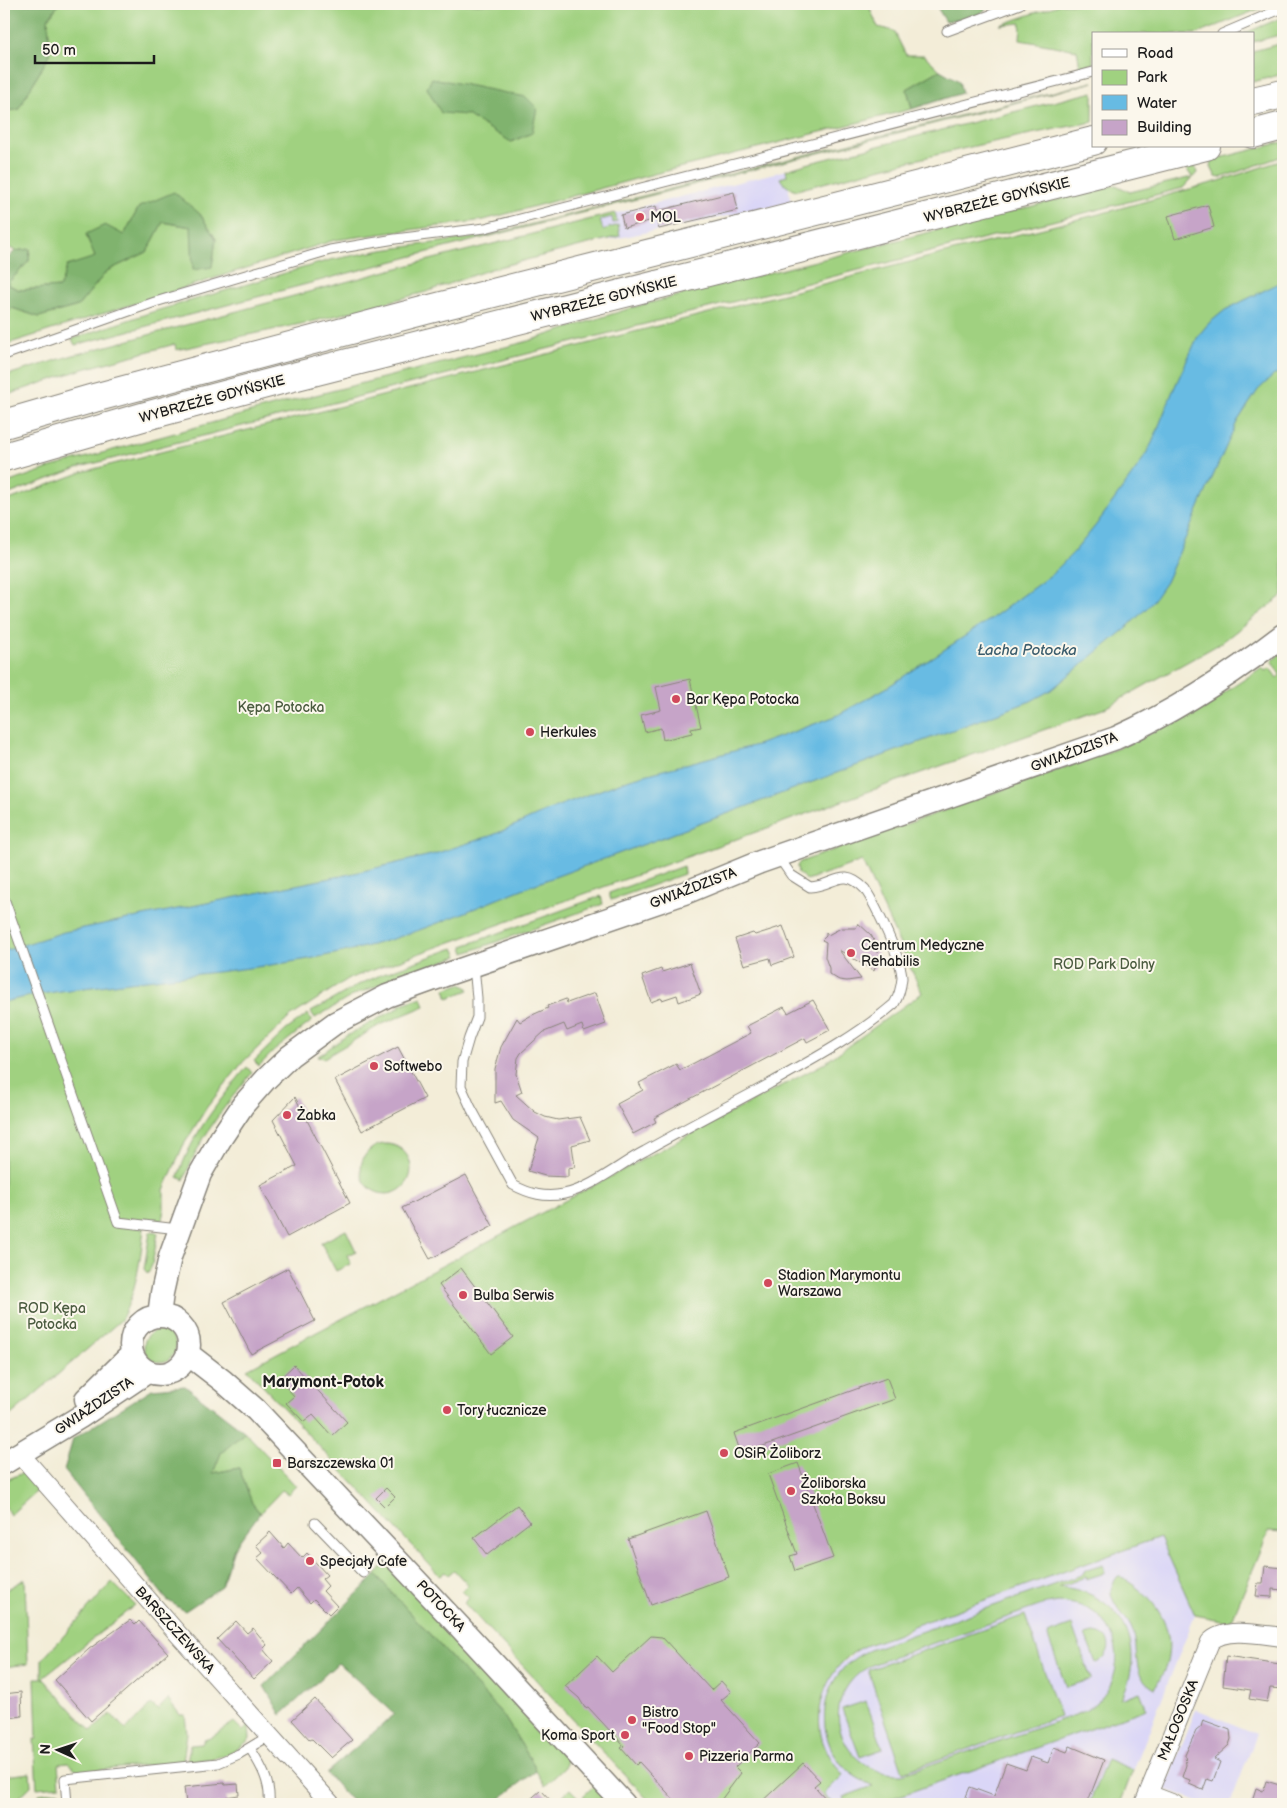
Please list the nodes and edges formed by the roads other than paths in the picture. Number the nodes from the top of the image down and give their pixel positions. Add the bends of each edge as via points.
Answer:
1 (1020, 4) edge
2 (1283, 8) edge
3 (947, 31) dead end
4 (1227, 32) edge
5 (1092, 72) edge
6 (1283, 94) edge
7 (1254, 102) edge
8 (1283, 126) edge
9 (1254, 134) edge
10 (1092, 141) edge
11 (1198, 148) edge
12 (4, 354) edge
13 (4, 424) edge
14 (4, 457) edge
15 (1283, 635) edge
16 (778, 856) junction
17 (4, 902) edge
18 (474, 966) junction
19 (181, 1229) junction
20 (167, 1318) junction
21 (132, 1354) junction
22 (182, 1362) junction
23 (147, 1372) junction
24 (41, 1440) junction
25 (12, 1458) edge
26 (315, 1523) dead end
27 (363, 1573) dead end
28 (1283, 1637) edge
29 (269, 1736) junction
30 (250, 1748) junction
31 (1146, 1799) edge
32 (67, 1804) edge
33 (269, 1804) edge
34 (331, 1804) edge
35 (624, 1804) edge
36 (1174, 1804) edge

1 - 3 lane
2 - 4 lane
5 - 12 lane via 486,228 330,250 155,302
6 - 7 main road
8 - 9 main road
10 - 13 main road via 426,310
11 - 14 main road, WYBRZEŻE GDYŃSKIE via 290,378
15 - 16 street, GWIAŹDZISTA via 1190,700 1116,738
16 - 18 street, GWIAŹDZISTA via 678,895
16 - 18 lane via 791,875 810,887 846,877 865,889 899,961 902,977 900,994 894,1004 823,1055 565,1194 538,1195 514,1185 461,1086 462,1062 477,1017
17 - 19 lane via 118,1222
18 - 19 street, GWIAŹDZISTA via 388,996 335,1023 290,1056 243,1105 221,1138 200,1174
19 - 20 street, GWIAŹDZISTA
20 - 21 street via 147,1319 137,1327 132,1336
20 - 22 street via 184,1329 189,1341
21 - 23 street
21 - 24 street, GWIAŹDZISTA
22 - 23 street via 165,1374
22 - 35 street, POTOCKA via 223,1381 256,1410
23 - 24 street, GWIAŹDZISTA
24 - 25 street, GWIAŹDZISTA
25 - 29 street, BARSZCZEWSKA
26 - 27 lane
28 - 31 street, MAŁOGOSKA via 1236,1633 1215,1636 1207,1647
29 - 30 lane
29 - 34 street, BARSZCZEWSKA
30 - 32 lane via 218,1763 65,1779
30 - 33 lane via 266,1774
31 - 36 street

